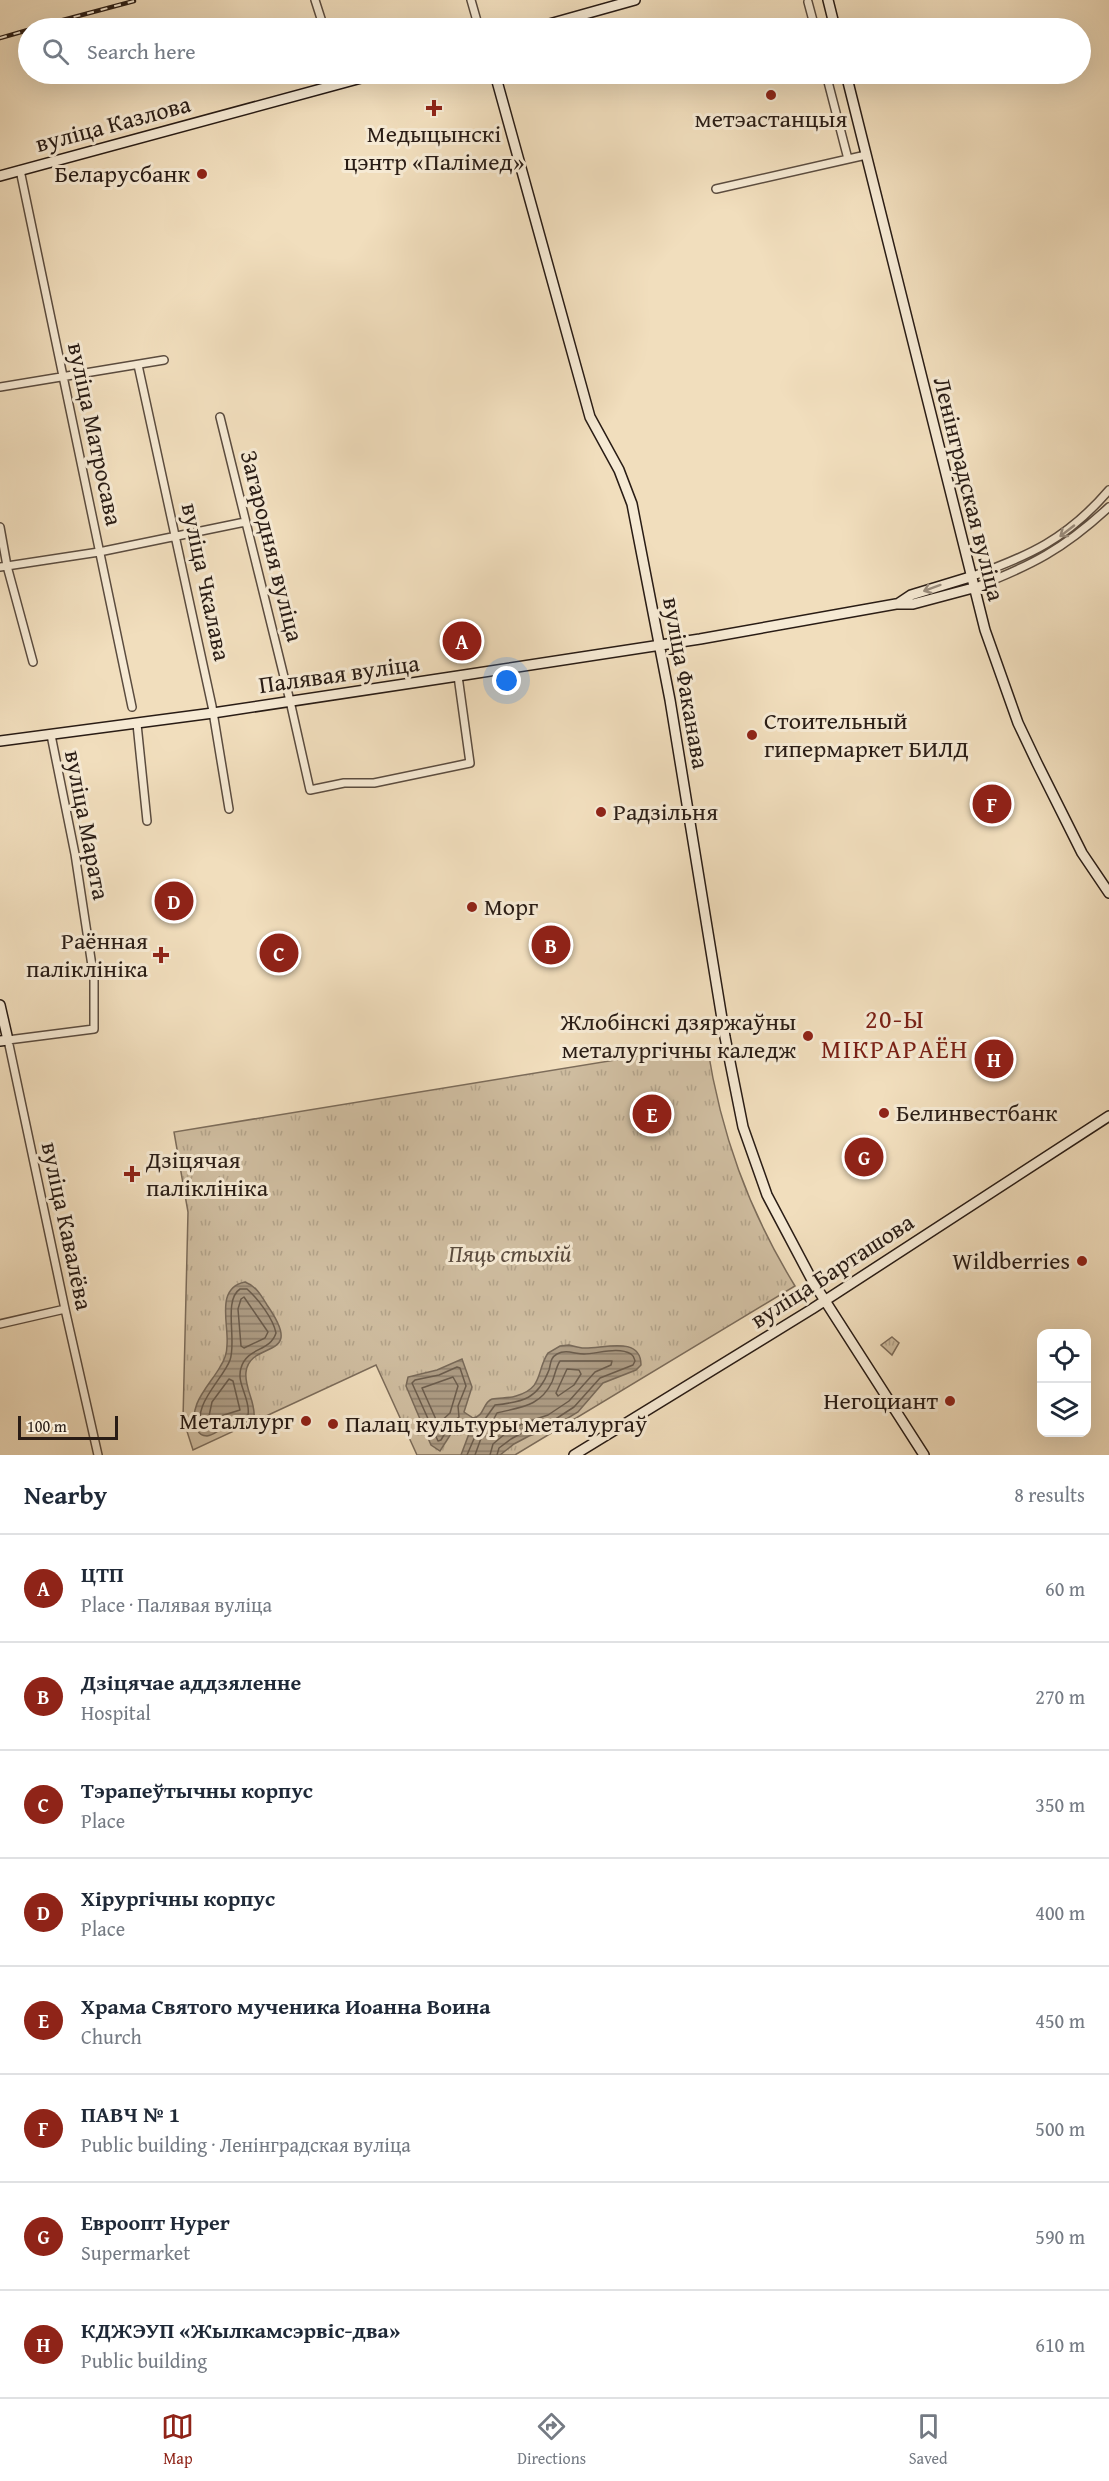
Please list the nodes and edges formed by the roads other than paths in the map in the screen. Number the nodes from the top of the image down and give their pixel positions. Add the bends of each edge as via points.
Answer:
1 (315, 0) edge
2 (471, 0) edge
3 (635, 0) edge
4 (828, 0) edge
5 (808, 2) dead end
6 (321, 18) edge
7 (476, 18) edge
8 (571, 18) edge
9 (812, 18) edge
10 (832, 18) edge
11 (318, 84) edge
12 (498, 84) edge
13 (829, 84) edge
14 (848, 84) edge
15 (866, 155) junction
16 (848, 159) junction
17 (20, 170) junction
18 (0, 176) edge
19 (716, 189) dead end
20 (164, 360) dead end
21 (138, 365) junction
22 (63, 378) junction
23 (0, 387) edge
24 (220, 417) dead end
25 (1109, 490) edge
26 (1109, 507) edge
27 (245, 522) junction
28 (0, 527) edge
29 (176, 537) junction
30 (99, 552) junction
31 (4, 566) edge
32 (970, 577) junction
33 (973, 588) junction
34 (897, 604) junction
35 (660, 645) junction
36 (33, 662) dead end
37 (458, 676) junction
38 (290, 701) junction
39 (132, 707) dead end
40 (213, 713) junction
41 (137, 724) junction
42 (51, 735) junction
43 (0, 741) edge
44 (229, 809) dead end
45 (147, 821) dead end
46 (1109, 893) edge
47 (0, 1005) edge
48 (4, 1041) edge
49 (1109, 1116) edge
50 (825, 1300) junction
51 (65, 1309) junction
52 (0, 1324) edge
53 (98, 1455) edge
54 (574, 1455) edge
55 (924, 1455) edge

1 - 6 street
2 - 7 street
3 - 8 main road
4 - 10 main road
5 - 9 street
11 - 17 main road, вуліца Казлова
12 - 35 main road, вуліца Факанава via 590,417 619,470 632,504
13 - 16 street
14 - 15 main road, Ленінградская вуліца
15 - 16 street
15 - 32 main road, Ленінградская вуліца
16 - 19 street
17 - 18 main road, вуліца Казлова
17 - 22 street, вуліца Матросава
20 - 21 street
21 - 22 street
21 - 29 street, вуліца Чкалава
22 - 23 street
22 - 30 street, вуліца Матросава
24 - 27 street, Загародняя вуліца
25 -> 32 street via 1069,530 1047,545
26 - 33 street via 1052,554
27 - 29 street
27 - 38 street, Загародняя вуліца
28 - 31 street
29 - 30 street
29 - 40 street, вуліца Чкалава
30 - 31 street
30 - 39 street, вуліца Матросава
31 - 36 street
32 - 33 main road, Ленінградская вуліца
32 -> 34 main road, Палявая вуліца
33 - 34 main road, Палявая вуліца via 913,604
33 - 46 main road, Ленінградская вуліца via 1018,723 1082,853
34 - 35 main road, Палявая вуліца
35 - 37 main road, Палявая вуліца
35 - 50 main road, вуліца Факанава via 736,1100 767,1195
37 - 38 main road, Палявая вуліца
37 - 38 street, Загародняя вуліца via 470,763 374,783 344,783 310,790
38 - 40 main road, Палявая вуліца
40 - 41 main road, Палявая вуліца
40 - 44 street, вуліца Чкалава
41 - 42 main road, Палявая вуліца
41 - 45 street
42 - 43 main road, Палявая вуліца
42 - 48 street, вуліца Марата via 94,979 94,1029
47 - 48 main road, вуліца Кавалёва
48 - 51 street, вуліца Кавалёва
49 - 50 main road, вуліца Барташова
50 - 54 main road, вуліца Барташова
50 - 55 main road, вуліца Факанава
51 - 52 street
51 - 53 street, вуліца Кавалёва

